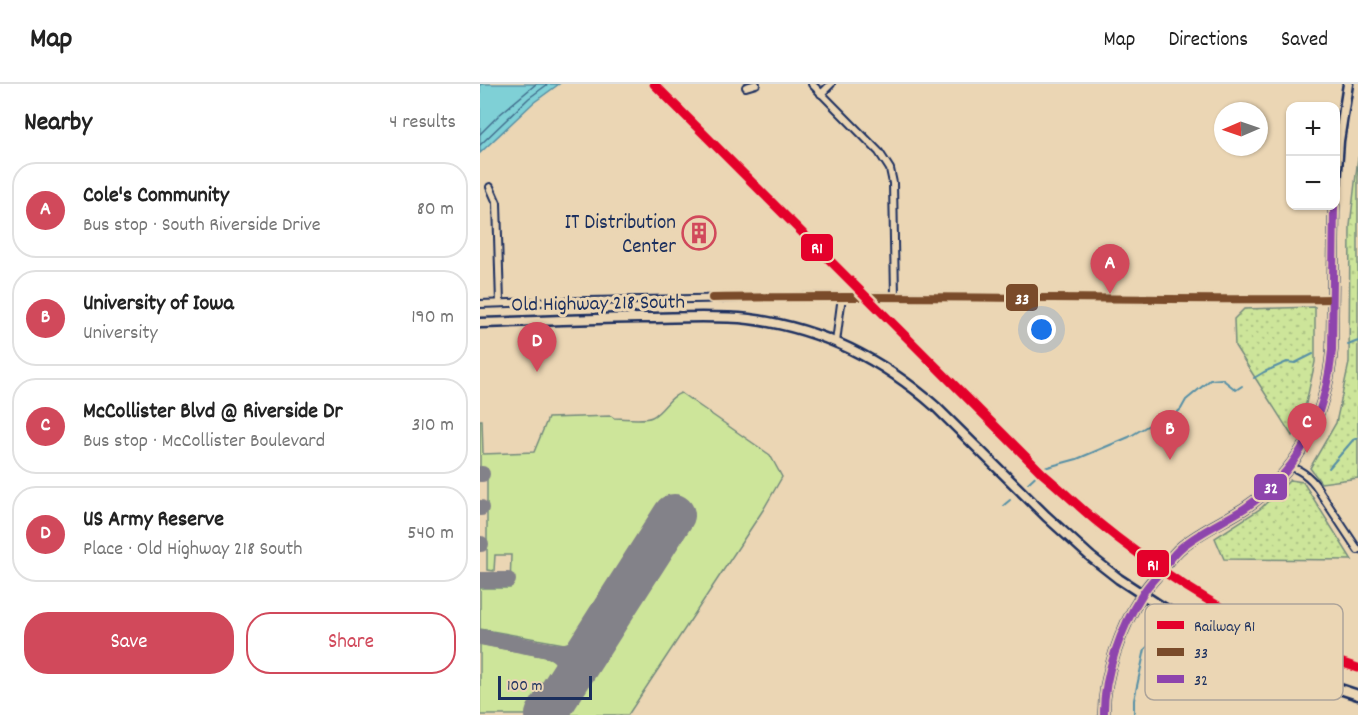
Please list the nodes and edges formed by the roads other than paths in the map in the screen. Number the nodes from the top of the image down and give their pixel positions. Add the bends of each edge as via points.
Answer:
1 (756, 84) edge
2 (812, 84) edge
3 (831, 84) edge
4 (1348, 84) edge
5 (746, 87) dead end
6 (821, 94) junction
7 (1338, 156) edge
8 (490, 187) dead end
9 (1334, 210) edge
10 (842, 296) junction
11 (895, 296) junction
12 (1332, 299) junction
13 (500, 303) junction
14 (480, 304) edge
15 (480, 323) edge
16 (836, 342) junction
17 (1289, 466) junction
18 (1358, 550) edge
19 (1142, 594) junction
20 (1159, 604) edge
21 (1343, 690) edge
22 (1358, 695) edge
23 (1104, 715) edge

1 - 5 street
2 - 6 street
3 - 6 street
4 - 7 main road
6 - 11 street via 879,152 890,170
8 - 13 street via 497,203
9 - 12 main road
10 - 11 street
10 - 13 street
10 - 16 street
11 - 12 street
12 - 17 main road via 1327,389 1312,430
13 - 14 street
15 - 16 main road, Old Highway 218 South via 748,319 787,326
16 - 19 main road, Old Highway 218 South via 887,368 919,392 1066,535
17 - 18 street via 1316,484
17 - 19 main road via 1246,507 1184,545
19 - 20 main road, Old Highway 218 South
19 - 23 main road via 1112,662
21 - 22 main road, Old Highway 218 South

